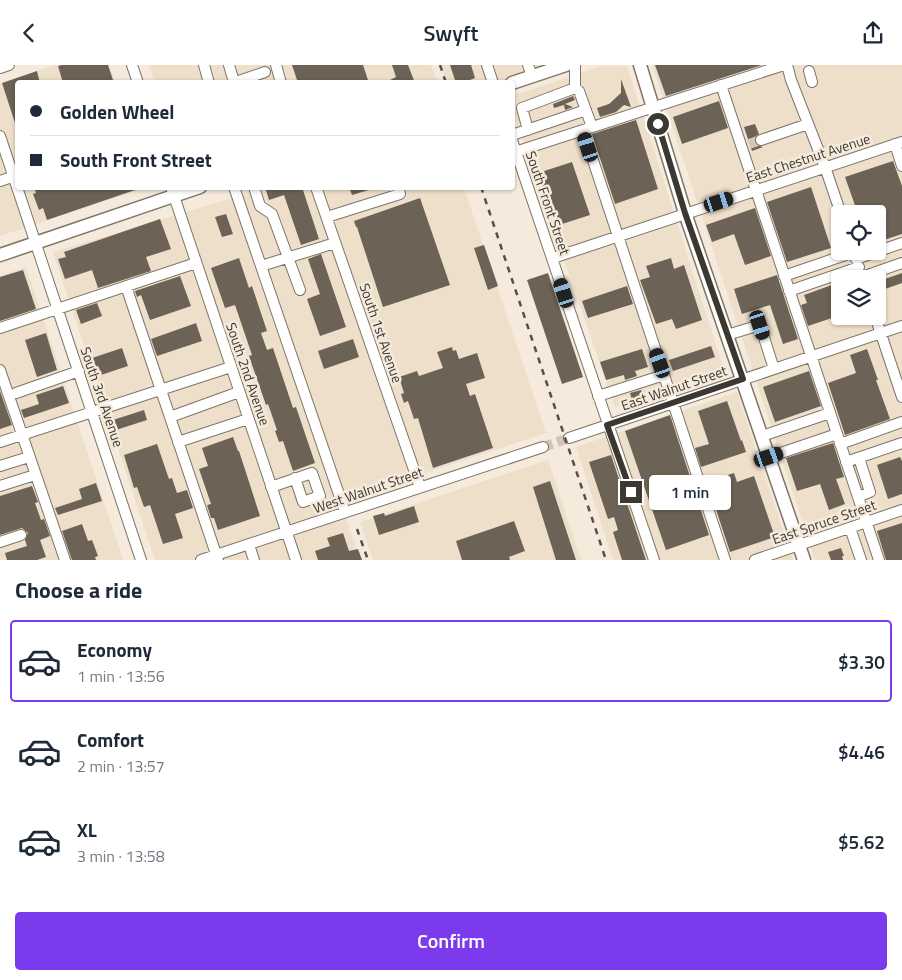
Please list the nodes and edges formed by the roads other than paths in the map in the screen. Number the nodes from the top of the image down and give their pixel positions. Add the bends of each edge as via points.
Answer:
1 (9, 65) edge
2 (132, 65) edge
3 (204, 65) edge
4 (229, 65) edge
5 (250, 65) edge
6 (276, 65) edge
7 (487, 65) edge
8 (566, 65) edge
9 (575, 65) edge
10 (640, 65) edge
11 (786, 65) edge
12 (0, 68) edge
13 (530, 71) edge
14 (809, 71) dead end
15 (265, 72) dead end
16 (254, 75) junction
17 (137, 80) edge
18 (208, 80) edge
19 (233, 80) edge
20 (240, 80) edge
21 (280, 80) edge
22 (492, 80) edge
23 (515, 81) edge
24 (812, 82) dead end
25 (721, 85) junction
26 (576, 88) junction
27 (653, 107) junction
28 (586, 110) junction
29 (808, 124) junction
30 (587, 129) junction
31 (528, 130) junction
32 (515, 134) edge
33 (0, 136) edge
34 (761, 140) tunnel mouth
35 (898, 143) edge
36 (515, 152) edge
37 (515, 155) edge
38 (902, 166) edge
39 (825, 167) junction
40 (15, 176) edge
41 (0, 181) edge
42 (19, 190) edge
43 (235, 190) edge
44 (255, 190) edge
45 (317, 190) edge
46 (399, 190) edge
47 (756, 190) junction
48 (172, 192) edge
49 (838, 205) edge
50 (685, 213) junction
51 (327, 217) junction
52 (617, 236) junction
53 (34, 243) junction
54 (336, 243) junction
55 (902, 243) edge
56 (0, 255) edge
57 (288, 257) junction
58 (553, 258) junction
59 (196, 263) junction
60 (902, 263) edge
61 (858, 264) edge
62 (261, 266) junction
63 (784, 276) junction
64 (126, 286) junction
65 (300, 290) dead end
66 (789, 291) junction
67 (57, 309) junction
68 (878, 325) edge
69 (902, 325) edge
70 (0, 328) edge
71 (881, 333) junction
72 (727, 335) junction
73 (811, 356) junction
74 (231, 367) junction
75 (774, 369) junction
76 (0, 370) edge
77 (79, 371) junction
78 (664, 375) junction
79 (743, 379) junction
80 (161, 390) junction
81 (239, 392) junction
82 (16, 393) dead end
83 (598, 397) junction
84 (902, 397) edge
85 (674, 402) junction
86 (93, 412) junction
87 (830, 413) junction
88 (170, 417) junction
89 (248, 419) junction
90 (902, 422) edge
91 (607, 425) junction
92 (21, 435) junction
93 (762, 436) junction
94 (569, 438) tunnel mouth
95 (838, 439) junction
96 (0, 442) edge
97 (178, 442) junction
98 (902, 443) edge
99 (543, 447) tunnel mouth
100 (29, 457) junction
101 (769, 457) junction
102 (859, 458) junction
103 (846, 462) junction
104 (0, 467) edge
105 (35, 475) junction
106 (295, 478) dead end
107 (0, 486) edge
108 (271, 487) junction
109 (420, 487) junction
110 (858, 497) junction
111 (902, 510) edge
112 (345, 512) junction
113 (866, 522) junction
114 (850, 528) junction
115 (287, 533) junction
116 (21, 535) dead end
117 (0, 542) edge
118 (249, 545) junction
119 (799, 545) junction
120 (217, 558) edge
121 (64, 560) edge
122 (141, 560) edge
123 (201, 560) edge
124 (254, 560) edge
125 (296, 560) edge
126 (654, 560) edge
127 (725, 560) edge
128 (755, 560) edge
129 (804, 560) edge
130 (861, 560) edge
131 (879, 560) edge

1 - 12 street
2 - 17 street
3 - 18 street
4 - 19 street
5 - 16 street
6 - 21 street
7 - 22 street
8 - 13 main road
9 - 26 street
10 - 27 main road
11 - 25 street
11 - 29 street
13 - 23 main road
14 - 24 street
15 - 16 street
16 - 20 street
25 - 27 street
25 - 47 street via 745,145
26 - 28 street
26 - 31 street via 522,107
27 - 30 street
27 - 50 main road
28 - 30 street
28 - 31 street
29 - 34 street
29 - 39 street
30 - 36 street
30 - 52 street
31 - 32 street
33 - 40 street, South 3rd Avenue
35 - 38 street
35 - 39 street, East Chestnut Avenue
37 - 58 street, South Front Street
39 - 47 street, East Chestnut Avenue
39 - 49 street
40 - 41 street
42 - 53 street, South 3rd Avenue
43 - 62 street
44 - 57 street via 260,207 272,214
45 - 51 street, South 1st Avenue
46 - 51 street via 400,194
47 - 50 street, East Chestnut Avenue
47 - 63 street
48 - 53 main road
48 - 59 street, South 2nd Avenue
50 - 52 street, East Chestnut Avenue
50 - 72 main road
51 - 54 street, South 1st Avenue
52 - 58 street, East Chestnut Avenue
52 - 78 street
53 - 56 main road
53 - 67 street, South 3rd Avenue
54 - 57 street
54 - 109 street, South 1st Avenue
55 - 61 street
57 - 62 street
57 - 65 street
58 - 83 street, South Front Street
59 - 64 street
59 - 74 street, South 2nd Avenue
60 - 61 street
61 - 63 street
61 - 66 street
62 - 112 street
63 - 66 street
64 - 67 street
64 - 80 street
66 - 73 street
67 - 70 street
67 - 77 street, South 3rd Avenue
68 - 71 street
69 - 71 street, East Walnut Street
71 - 73 street, East Walnut Street
71 - 84 street
72 - 75 street via 760,325
72 - 79 main road
73 - 75 street, East Walnut Street
73 - 87 street
74 - 80 street
74 - 81 street, South 2nd Avenue
75 - 79 street, East Walnut Street
76 - 92 street
77 - 82 street
77 - 86 street, South 3rd Avenue
78 - 83 street
78 - 85 street
79 - 85 street, East Walnut Street
79 - 93 main road
80 - 86 street
80 - 88 street
81 - 88 street
81 - 89 street, South 2nd Avenue
83 - 91 street, South Front Street
85 - 91 street, East Walnut Street
85 - 127 street
86 - 92 street
86 - 122 street, South 3rd Avenue
87 - 93 street
87 - 95 street
88 - 97 street
89 - 97 street
89 - 108 street, South 2nd Avenue
90 - 95 street
91 - 94 street, East Walnut Street
91 - 126 street, South Front Street
92 - 96 street
92 - 100 street
93 - 101 main road
95 - 101 street
95 - 103 street
97 - 120 street
98 - 102 street
99 - 109 street, West Walnut Street
100 - 104 street
100 - 105 street
101 - 119 main road
102 - 103 street
102 - 110 street via 870,492
103 - 110 street
105 - 107 street
105 - 121 street
106 - 108 street
108 - 115 street, South 2nd Avenue
109 - 112 street, West Walnut Street
110 - 113 street
111 - 113 street, East Spruce Street
112 - 115 street, West Walnut Street
113 - 114 street, East Spruce Street
113 - 131 street
114 - 119 street, East Spruce Street
114 - 130 street
115 - 118 street, West Walnut Street
115 - 125 street, South 2nd Avenue
116 - 117 street
118 - 120 street, West Walnut Street
118 - 124 street
119 - 128 street, East Spruce Street
119 - 129 main road
120 - 123 street, West Walnut Street

